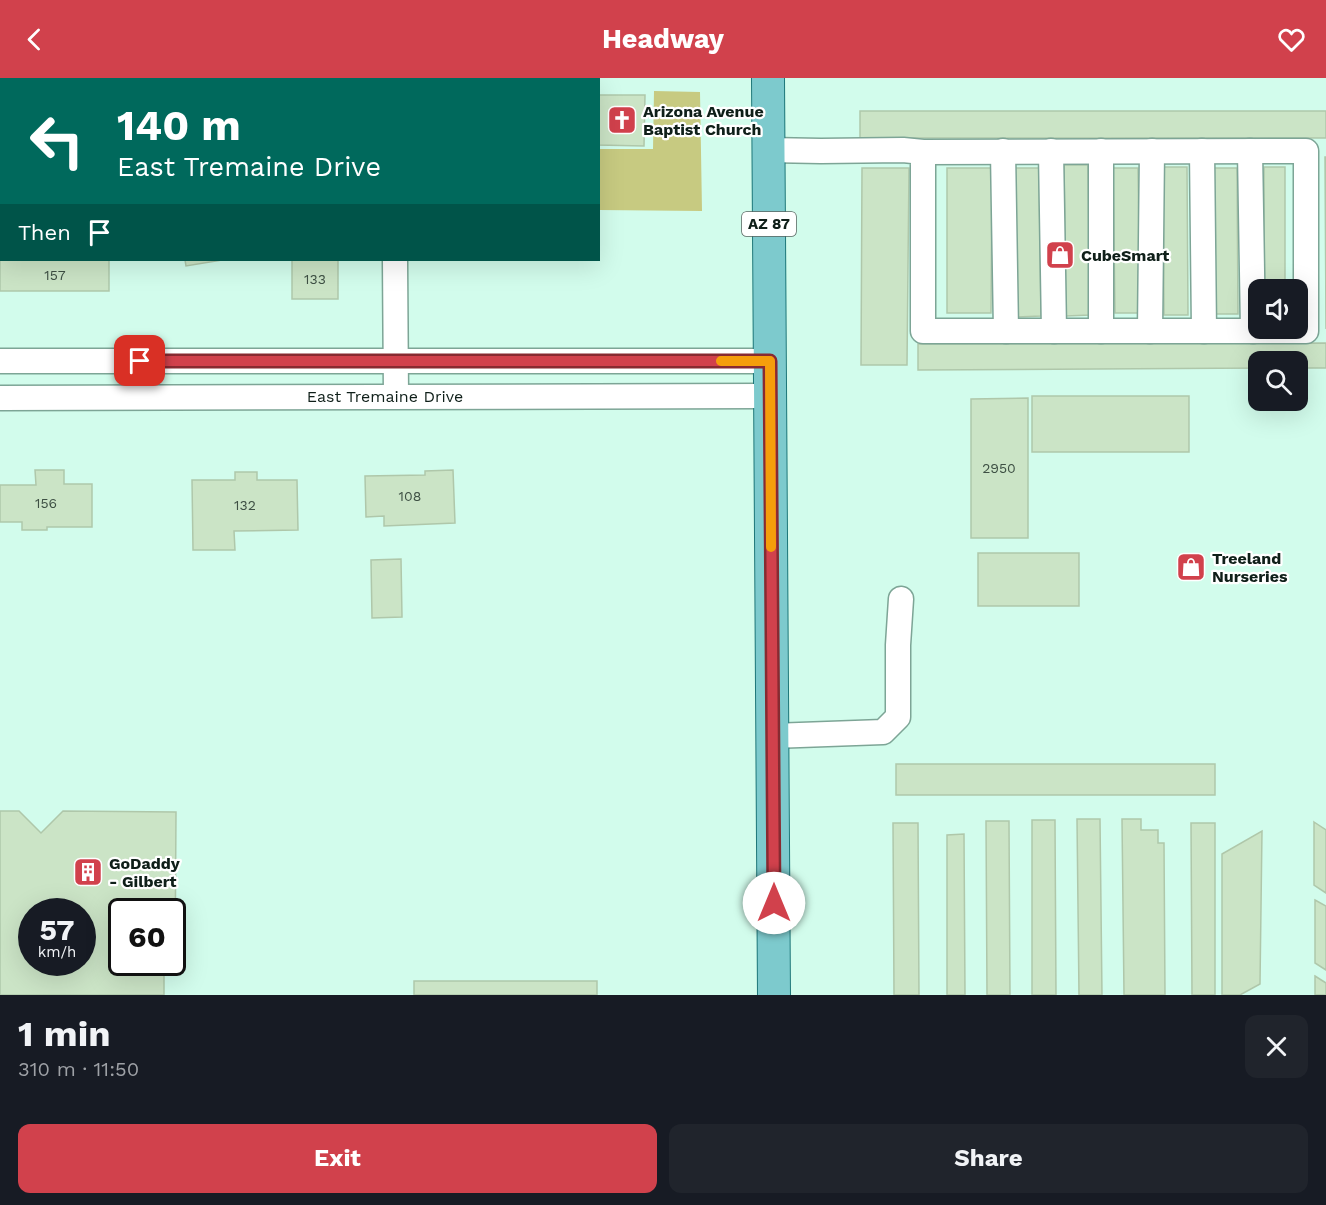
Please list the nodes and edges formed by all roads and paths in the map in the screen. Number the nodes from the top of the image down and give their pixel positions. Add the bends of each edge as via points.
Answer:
1 (768, 78) edge
2 (768, 150) junction
3 (1003, 151) junction
4 (1051, 151) junction
5 (1101, 151) junction
6 (1152, 151) junction
7 (1202, 151) junction
8 (1251, 151) junction
9 (923, 152) junction
10 (395, 261) edge
11 (1252, 279) edge
12 (1306, 279) edge
13 (1006, 331) junction
14 (1054, 331) junction
15 (1101, 331) junction
16 (1150, 331) junction
17 (1204, 331) junction
18 (1248, 332) edge
19 (0, 361) edge
20 (395, 361) junction
21 (770, 361) junction
22 (396, 396) junction
23 (770, 396) junction
24 (0, 398) edge
25 (901, 599) dead end
26 (772, 736) junction
27 (774, 995) edge

1 - 2 main road, AZ 87
2 - 9 street
2 - 21 main road, AZ 87
3 - 4 street
3 - 9 street
3 - 13 street
4 - 5 street
4 - 14 street
5 - 6 street
5 - 15 street
6 - 7 street
6 - 16 street
7 - 8 street
7 - 17 street
8 - 11 street
8 - 12 street via 1306,151
9 - 13 street via 923,331
10 - 20 street
13 - 14 street
14 - 15 street
15 - 16 street
16 - 17 street
17 - 18 street
19 - 20 street
20 - 21 street
20 - 22 street
21 - 23 main road, AZ 87
22 - 23 street, East Tremaine Drive
22 - 24 street, East Tremaine Drive
23 - 26 main road, AZ 87
25 - 26 street via 898,717 883,732
26 - 27 main road, AZ 87

